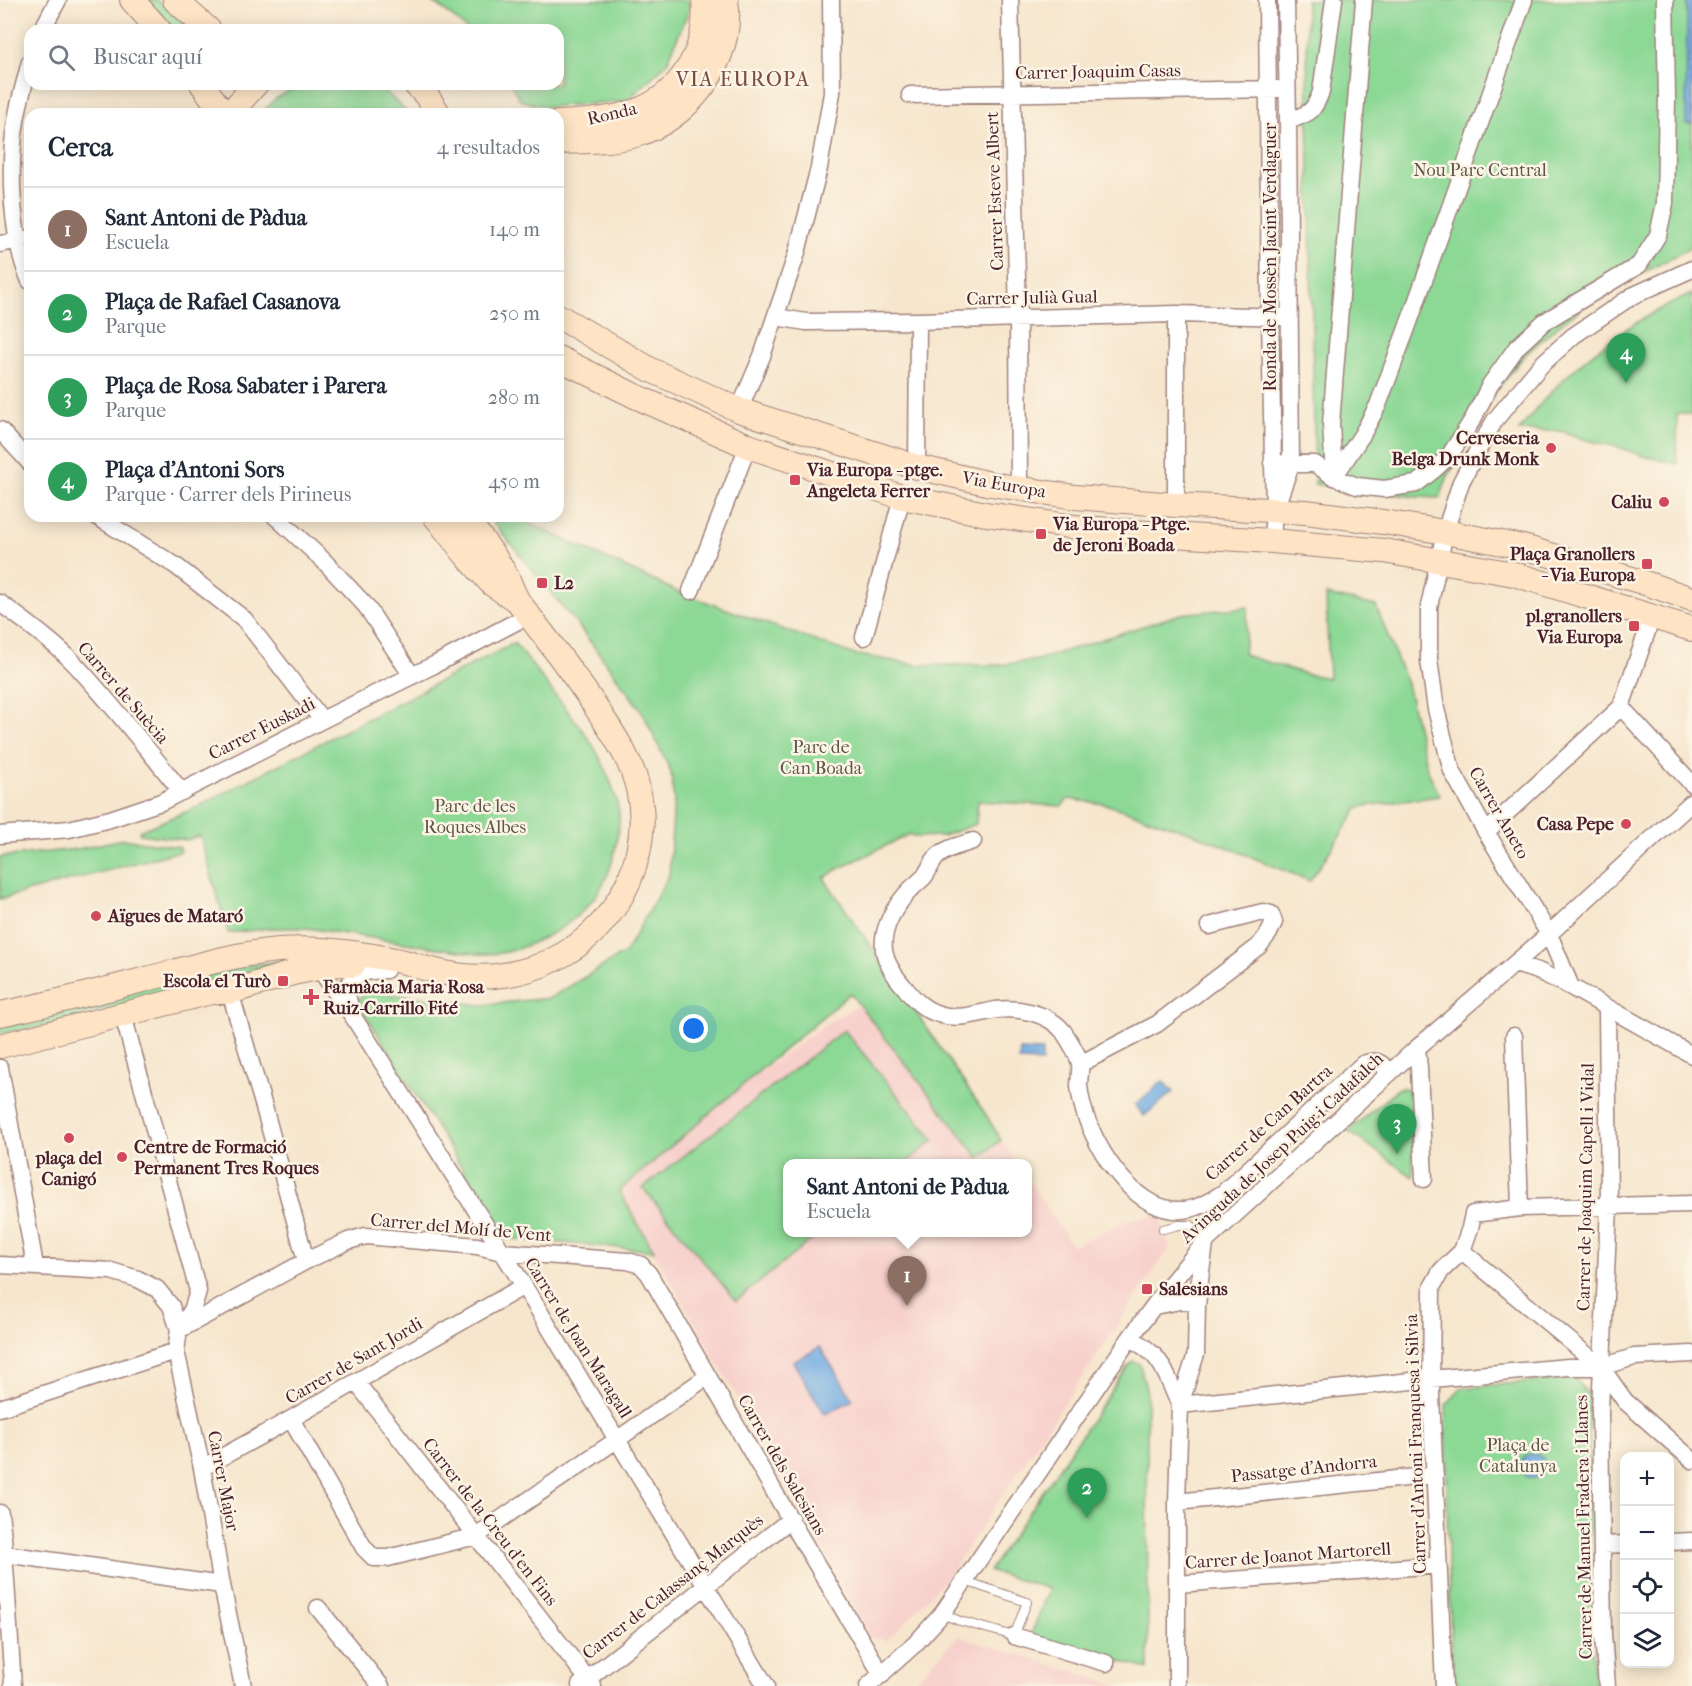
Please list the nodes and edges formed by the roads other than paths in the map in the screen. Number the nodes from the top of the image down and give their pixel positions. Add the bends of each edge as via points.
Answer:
1 (58, 0) edge
2 (132, 0) edge
3 (175, 0) edge
4 (704, 0) edge
5 (726, 0) edge
6 (831, 0) edge
7 (1010, 0) edge
8 (1267, 0) edge
9 (1286, 0) edge
10 (1334, 0) edge
11 (1364, 0) edge
12 (1524, 0) edge
13 (1665, 0) edge
14 (45, 24) edge
15 (154, 24) edge
16 (202, 24) edge
17 (24, 83) edge
18 (1288, 88) junction
19 (1268, 89) junction
20 (206, 90) edge
21 (251, 90) edge
22 (1011, 93) junction
23 (910, 95) dead end
24 (427, 98) edge
25 (220, 108) edge
26 (236, 108) edge
27 (444, 108) edge
28 (1288, 121) junction
29 (564, 122) edge
30 (564, 142) edge
31 (24, 239) edge
32 (0, 244) edge
33 (1692, 269) edge
34 (1176, 314) junction
35 (1270, 316) junction
36 (1289, 316) junction
37 (776, 317) junction
38 (1018, 318) junction
39 (564, 319) edge
40 (918, 321) junction
41 (564, 361) edge
42 (739, 410) junction
43 (0, 430) edge
44 (748, 446) junction
45 (24, 456) edge
46 (1272, 463) junction
47 (1290, 464) junction
48 (917, 467) junction
49 (1334, 477) junction
50 (1019, 489) junction
51 (902, 497) junction
52 (1176, 505) junction
53 (1274, 510) junction
54 (106, 522) edge
55 (282, 522) edge
56 (440, 522) edge
57 (469, 522) edge
58 (1445, 532) junction
59 (1272, 541) junction
60 (1439, 562) junction
61 (692, 591) dead end
62 (1692, 599) edge
63 (0, 603) edge
64 (523, 608) junction
65 (1652, 617) junction
66 (1692, 629) edge
67 (864, 637) dead end
68 (412, 676) junction
69 (1621, 707) junction
70 (321, 720) junction
71 (1692, 784) edge
72 (182, 792) junction
73 (1692, 802) edge
74 (1486, 832) junction
75 (0, 835) edge
76 (973, 841) dead end
77 (1209, 926) dead end
78 (1549, 934) junction
79 (301, 949) junction
80 (1515, 964) junction
81 (319, 968) junction
82 (386, 970) junction
83 (430, 970) junction
84 (1571, 987) junction
85 (230, 992) junction
86 (50, 1004) junction
87 (1607, 1008) junction
88 (0, 1014) edge
89 (123, 1015) junction
90 (352, 1015) junction
91 (0, 1020) edge
92 (1514, 1036) dead end
93 (0, 1046) edge
94 (1417, 1048) junction
95 (1692, 1055) edge
96 (1080, 1064) junction
97 (0, 1068) edge
98 (1390, 1073) junction
99 (1424, 1179) dead end
100 (1692, 1204) edge
101 (1609, 1206) junction
102 (1520, 1208) junction
103 (1163, 1229) dead end
104 (1205, 1242) junction
105 (1462, 1251) junction
106 (502, 1252) junction
107 (306, 1262) junction
108 (0, 1265) edge
109 (35, 1266) junction
110 (650, 1274) joint
111 (524, 1286) junction
112 (1197, 1305) junction
113 (1154, 1306) junction
114 (180, 1330) junction
115 (1130, 1338) junction
116 (176, 1351) junction
117 (1692, 1354) edge
118 (1601, 1367) junction
119 (708, 1376) junction
120 (1431, 1379) junction
121 (356, 1382) junction
122 (1180, 1405) junction
123 (0, 1408) edge
124 (291, 1419) junction
125 (618, 1439) junction
126 (1692, 1460) edge
127 (202, 1467) junction
128 (1435, 1475) junction
129 (1177, 1502) junction
130 (0, 1513) edge
131 (791, 1519) junction
132 (2, 1536) edge
133 (476, 1536) junction
134 (1692, 1541) edge
135 (1674, 1542) edge
136 (1620, 1544) edge
137 (1602, 1545) junction
138 (2, 1555) edge
139 (1438, 1565) junction
140 (965, 1581) junction
141 (1177, 1584) junction
142 (222, 1585) junction
143 (705, 1586) junction
144 (318, 1608) dead end
145 (942, 1614) junction
146 (1014, 1636) junction
147 (1106, 1663) dead end
148 (882, 1675) junction
149 (587, 1684) edge
150 (13, 1686) edge
151 (243, 1686) edge
152 (381, 1686) edge
153 (766, 1686) edge
154 (868, 1686) edge
155 (1177, 1686) edge
156 (1444, 1686) edge
157 (1607, 1686) edge

1 - 14 street
2 - 15 street
3 - 16 street
4 - 29 street, Ronda via 700,44 690,67 664,96 628,114
5 - 30 street via 727,27 715,64 697,95 674,116 632,136
6 - 37 street via 832,93 821,157
7 - 22 street, Carrer Esteve Albert
8 - 19 street, Ronda de Mossèn Jacint Verdaguer
9 - 18 street, Ronda de Mossèn Jacint Verdaguer
10 - 28 street via 1317,104 1310,113
11 - 49 street via 1330,424
12 - 49 street via 1378,405
13 - 49 street via 1665,203 1658,235 1639,265 1544,322 1517,347 1449,456 1416,484 1384,489 1357,486
17 - 31 street via 13,148 13,209
18 - 19 street, Carrer Joaquim Casas
18 - 28 street, Ronda de Mossèn Jacint Verdaguer
19 - 22 street, Carrer Joaquim Casas
19 - 35 street, Ronda de Mossèn Jacint Verdaguer
20 - 25 street
21 - 26 street
22 - 23 street, Carrer Joaquim Casas
22 - 38 street, Carrer Esteve Albert
24 - 27 street
28 - 36 street, Ronda de Mossèn Jacint Verdaguer
31 - 32 street
33 - 58 street via 1632,296 1573,336 1540,365 1495,420 1479,448 1461,482
34 - 35 street, Carrer Julià Gual
34 - 38 street, Carrer Julià Gual
34 - 52 street
35 - 36 street, Carrer Julià Gual
35 - 46 street, Ronda de Mossèn Jacint Verdaguer
36 - 47 street, Ronda de Mossèn Jacint Verdaguer
37 - 40 street, Carrer Julià Gual via 806,322
37 - 42 street
38 - 40 street, Carrer Julià Gual
38 - 50 street, Carrer Esteve Albert
39 - 42 street, Via Europa via 651,370
40 - 48 street
41 - 44 street, Via Europa
42 - 48 street, Via Europa
43 - 45 street
44 - 51 street, Via Europa
44 - 61 street
46 - 47 street
46 - 53 street, Ronda de Mossèn Jacint Verdaguer
47 - 49 street via 1315,464
47 - 53 street, Ronda de Mossèn Jacint Verdaguer
48 - 50 street, Via Europa
50 - 52 street, Via Europa
51 - 59 street, Via Europa via 1075,527
51 - 67 street
52 - 53 street, Via Europa
53 - 58 street, Via Europa
53 - 59 street, Ronda de Mossèn Jacint Verdaguer
54 - 70 street via 176,566 244,619
55 - 68 street via 366,606
56 - 64 street via 492,584
57 - 64 street via 490,550
58 - 60 street
58 - 62 street, Via Europa via 1523,547
59 - 60 street, Via Europa via 1384,551
60 - 65 street, Via Europa via 1515,574
60 - 74 street, Carrer Aneto via 1429,607 1429,660 1436,709 1452,771
63 - 72 street, Carrer de Suècia via 71,660
64 - 68 street, Carrer Euskadi
64 - 83 street via 590,698 632,769 641,811 635,865 620,901 608,917 584,941 561,956 503,975 470,977
65 - 66 street, Via Europa
65 - 69 street
68 - 70 street, Carrer Euskadi
69 - 71 street
69 - 74 street
70 - 72 street, Carrer Euskadi
72 - 75 street, Carrer Euskadi via 110,819 69,829
73 - 78 street, Avinguda de Josep Puig i Cadafalch
74 - 78 street, Carrer Aneto
76 - 96 street, Carrer de Can Bartra via 945,850 899,902 886,934 884,950 890,967 917,1003 945,1016 999,1010 1052,1020 1068,1039
77 - 96 street via 1263,912 1271,914 1274,922 1259,946 1157,1024
78 - 80 street, Avinguda de Josep Puig i Cadafalch
78 - 84 street, Carrer Aneto
79 - 81 street, Carrer de Joan Maragall
79 - 83 street via 375,957
79 - 86 street via 229,958
80 - 84 street
80 - 94 street, Avinguda de Josep Puig i Cadafalch
81 - 82 street via 352,964
81 - 85 street
81 - 90 street, Carrer de Joan Maragall
82 - 83 street
82 - 90 street, Carrer de Joan Maragall via 366,972 351,980 346,988
84 - 87 street
85 - 89 street via 211,992
85 - 107 street
86 - 88 street
86 - 91 street
87 - 95 street
87 - 101 street, Carrer de Joaquim Capell i Vidal
89 - 93 street
89 - 114 street, Carrer Major via 198,1291
90 - 106 street, Carrer de Joan Maragall
92 - 102 street
94 - 98 street, Avinguda de Josep Puig i Cadafalch
94 - 99 street
96 - 98 street, Carrer de Can Bartra via 1079,1087 1086,1116 1114,1169 1147,1200 1177,1210 1191,1209 1223,1193 1363,1064 1372,1061 1384,1065
97 - 109 street
98 - 104 street, Avinguda de Josep Puig i Cadafalch
100 - 101 street
101 - 102 street
101 - 118 street, Carrer de Joaquim Capell i Vidal
102 - 105 street, Carrer d'Antoni Franquesa i Silvia via 1473,1214
103 - 104 lane via 1191,1225
104 - 112 street
104 - 113 street, Avinguda de Josep Puig i Cadafalch
105 - 118 street
105 - 120 street, Carrer d'Antoni Franquesa i Silvia via 1441,1271 1432,1287
106 - 107 street, Carrer del Molí de Vent via 477,1246 366,1236
106 - 110 street, Carrer del Molí de Vent via 628,1262 641,1265
106 - 111 street, Carrer de Joan Maragall
107 - 114 street, Carrer del Molí de Vent
108 - 109 street
109 - 114 street via 111,1270 138,1279 157,1289 171,1305
110 - 119 street, Carrer dels Salesians
111 - 121 street, Carrer de Sant Jordi
111 - 125 street, Carrer de Joan Maragall
112 - 113 street via 1185,1300
112 - 122 street via 1196,1354
113 - 115 street, Avinguda de Josep Puig i Cadafalch
114 - 116 street, Carrer Major
115 - 122 street via 1157,1357
115 - 140 street, Avinguda de Josep Puig i Cadafalch
116 - 123 street
116 - 127 street, Carrer Major
117 - 118 street via 1634,1357
118 - 120 street
118 - 126 street via 1625,1401
118 - 137 street, Carrer de Manuel Fradera i Llanes
119 - 125 street
119 - 131 street, Carrer dels Salesians
120 - 122 street
120 - 128 street, Carrer d'Antoni Franquesa i Silvia
121 - 124 street, Carrer de Sant Jordi
121 - 133 street, Carrer de la Creu d'en Fins
122 - 129 street
124 - 127 street, Carrer de Sant Jordi
124 - 133 street via 364,1548 374,1558
125 - 133 street
125 - 143 street, Carrer de Joan Maragall
127 - 142 street, Carrer Major
128 - 129 street, Passatge d'Andorra
128 - 139 street, Carrer d'Antoni Franquesa i Silvia
129 - 141 street
130 - 132 street
131 - 143 street, Carrer de Calassanç Marquès
131 - 148 street, Carrer dels Salesians
132 - 138 street
133 - 149 street, Carrer de la Creu d'en Fins
134 - 135 street
136 - 137 street
137 - 157 street, Carrer de Manuel Fradera i Llanes
138 - 142 street
138 - 150 street
139 - 141 street, Carrer de Joanot Martorell
139 - 156 street, Carrer d'Antoni Franquesa i Silvia
140 - 145 street, Avinguda de Josep Puig i Cadafalch
140 - 146 lane via 1027,1602
141 - 155 street
142 - 151 street, Carrer Major
143 - 149 street, Carrer de Calassanç Marquès
143 - 153 street, Carrer de Joan Maragall
144 - 152 street
145 - 146 lane
145 - 148 street, Avinguda de Josep Puig i Cadafalch
146 - 147 street
148 - 154 street, Avinguda de Josep Puig i Cadafalch

